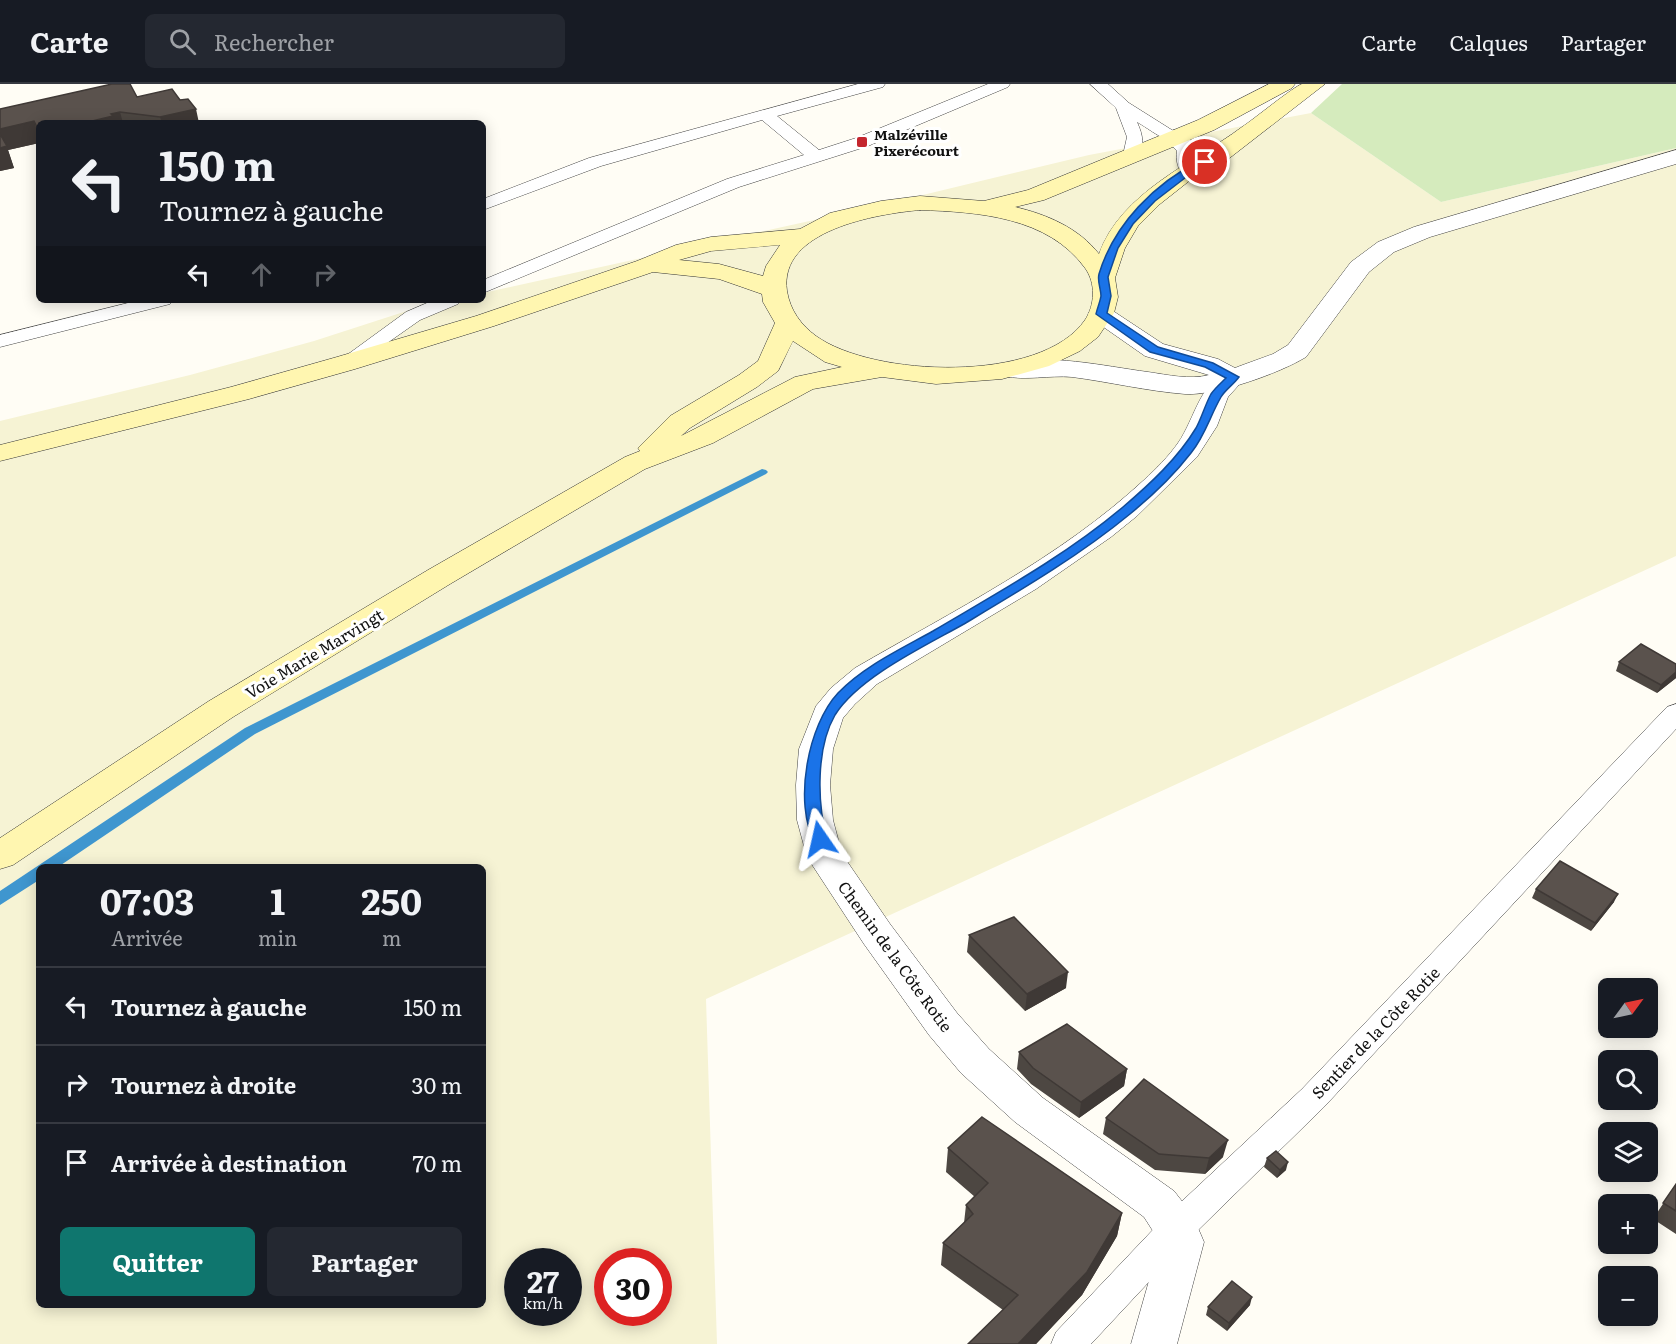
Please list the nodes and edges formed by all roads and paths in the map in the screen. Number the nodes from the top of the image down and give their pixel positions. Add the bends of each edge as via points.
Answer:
1 (877, 84) edge
2 (1002, 84) edge
3 (1098, 84) edge
4 (1285, 84) edge
5 (1315, 84) edge
6 (1124, 106) junction
7 (765, 114) junction
8 (1175, 138) junction
9 (1132, 155) junction
10 (816, 156) junction
11 (1676, 157) edge
12 (1190, 169) junction
13 (486, 204) edge
14 (987, 208) junction
15 (804, 236) junction
16 (646, 266) junction
17 (1103, 277) junction
18 (486, 286) edge
19 (772, 289) junction
20 (151, 303) edge
21 (444, 303) edge
22 (1101, 314) junction
23 (788, 323) junction
24 (0, 341) edge
25 (346, 363) junction
26 (1013, 369) junction
27 (880, 370) junction
28 (1233, 377) junction
29 (0, 453) edge
30 (635, 463) junction
31 (1676, 714) edge
32 (0, 856) edge
33 (1177, 1228) junction
34 (1068, 1344) edge
35 (1154, 1344) edge

1 - 7 lane
2 - 10 lane via 862,142
3 - 6 lane
4 - 8 main road
5 - 12 main road via 1219,155
6 - 8 lane
6 - 9 lane via 1135,137
7 - 10 lane
7 - 13 lane via 595,162
8 - 9 main road
8 - 12 street via 1188,150
9 - 14 main road via 1036,195
10 - 18 lane via 733,183
11 - 28 street via 1433,228 1386,247 1360,267 1297,351
12 - 17 main road via 1129,222 1113,248
14 - 15 main road via 920,203 886,206 846,216
14 - 17 main road via 1039,223 1073,242 1092,258
15 - 16 main road via 711,244 676,252
15 - 19 main road via 786,252 775,270
16 - 19 main road via 712,268
16 - 25 main road
17 - 22 main road via 1106,296
19 - 23 main road
20 - 24 lane
21 - 25 lane via 412,316
22 - 26 main road via 1083,337 1053,356
22 - 28 street via 1154,350 1209,365
23 - 27 main road via 810,342
23 - 30 main road, Voie Marie Marvingt via 770,365 680,422
25 - 29 main road
26 - 27 main road via 970,376 924,376
26 - 28 street via 1069,369 1187,386
27 - 30 main road, Voie Marie Marvingt via 804,383 703,437
28 - 33 street, Chemin de la Côte Rotie via 1216,394 1187,451 1127,510 1025,582 866,676 843,696 828,714 816,750 813,785 814,820 825,857 943,1024 975,1061 1029,1110 1159,1204
30 - 32 main road, Voie Marie Marvingt via 221,708
31 - 33 lane, Sentier de la Côte Rotie via 1313,1098
33 - 34 lane, Sentier de la Côte Rotie
33 - 35 street via 1182,1242

